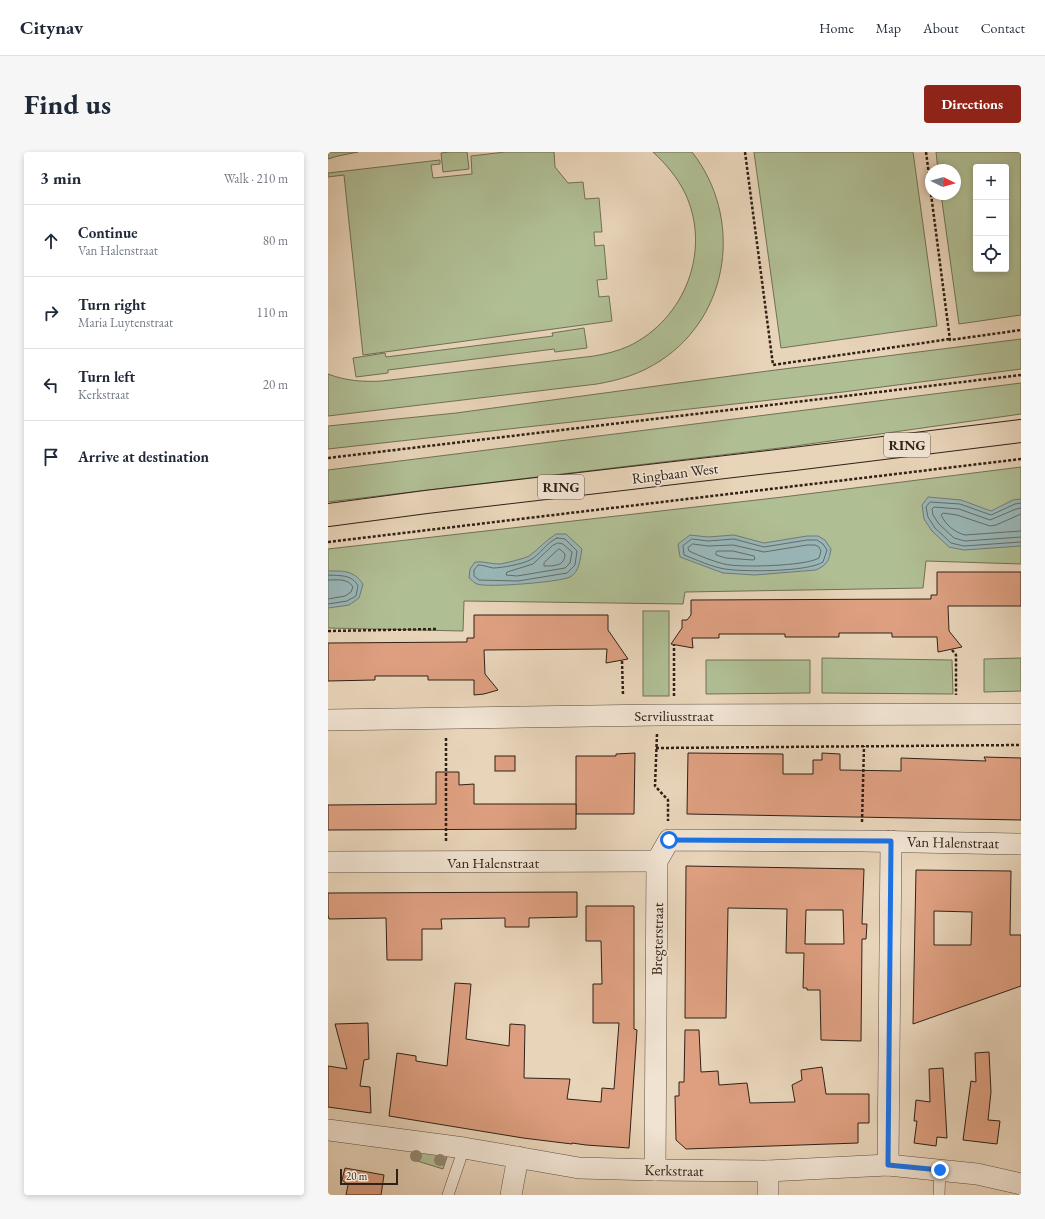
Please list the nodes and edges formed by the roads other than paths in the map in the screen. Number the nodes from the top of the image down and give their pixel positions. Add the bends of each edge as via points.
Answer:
1 (1021, 431) edge
2 (328, 515) edge
3 (1021, 714) edge
4 (328, 720) edge
5 (669, 840) joint
6 (891, 841) junction
7 (1021, 844) edge
8 (658, 861) junction
9 (328, 862) edge
10 (328, 1130) edge
11 (464, 1148) junction
12 (518, 1157) junction
13 (888, 1165) junction
14 (655, 1170) junction
15 (940, 1170) junction
16 (768, 1171) junction
17 (1021, 1184) edge
18 (448, 1195) edge
19 (510, 1195) edge
20 (768, 1195) edge
21 (939, 1195) edge

1 - 2 main road, Ringbaan West / RING
3 - 4 street, Serviliusstraat via 666,715
5 - 6 street, Van Halenstraat
5 - 8 street, Bregterstraat
6 - 7 street, Van Halenstraat
6 - 13 street
8 - 9 street, Van Halenstraat
8 - 14 street, Bregterstraat
10 - 11 street, Kerkstraat
11 - 12 street, Kerkstraat
11 - 18 lane
12 - 14 street, Kerkstraat via 579,1168
12 - 19 street
13 - 15 street, Kerkstraat
13 - 16 street, Kerkstraat
14 - 16 street, Kerkstraat
15 - 17 street, Kerkstraat via 977,1174
15 - 21 lane
16 - 20 street

